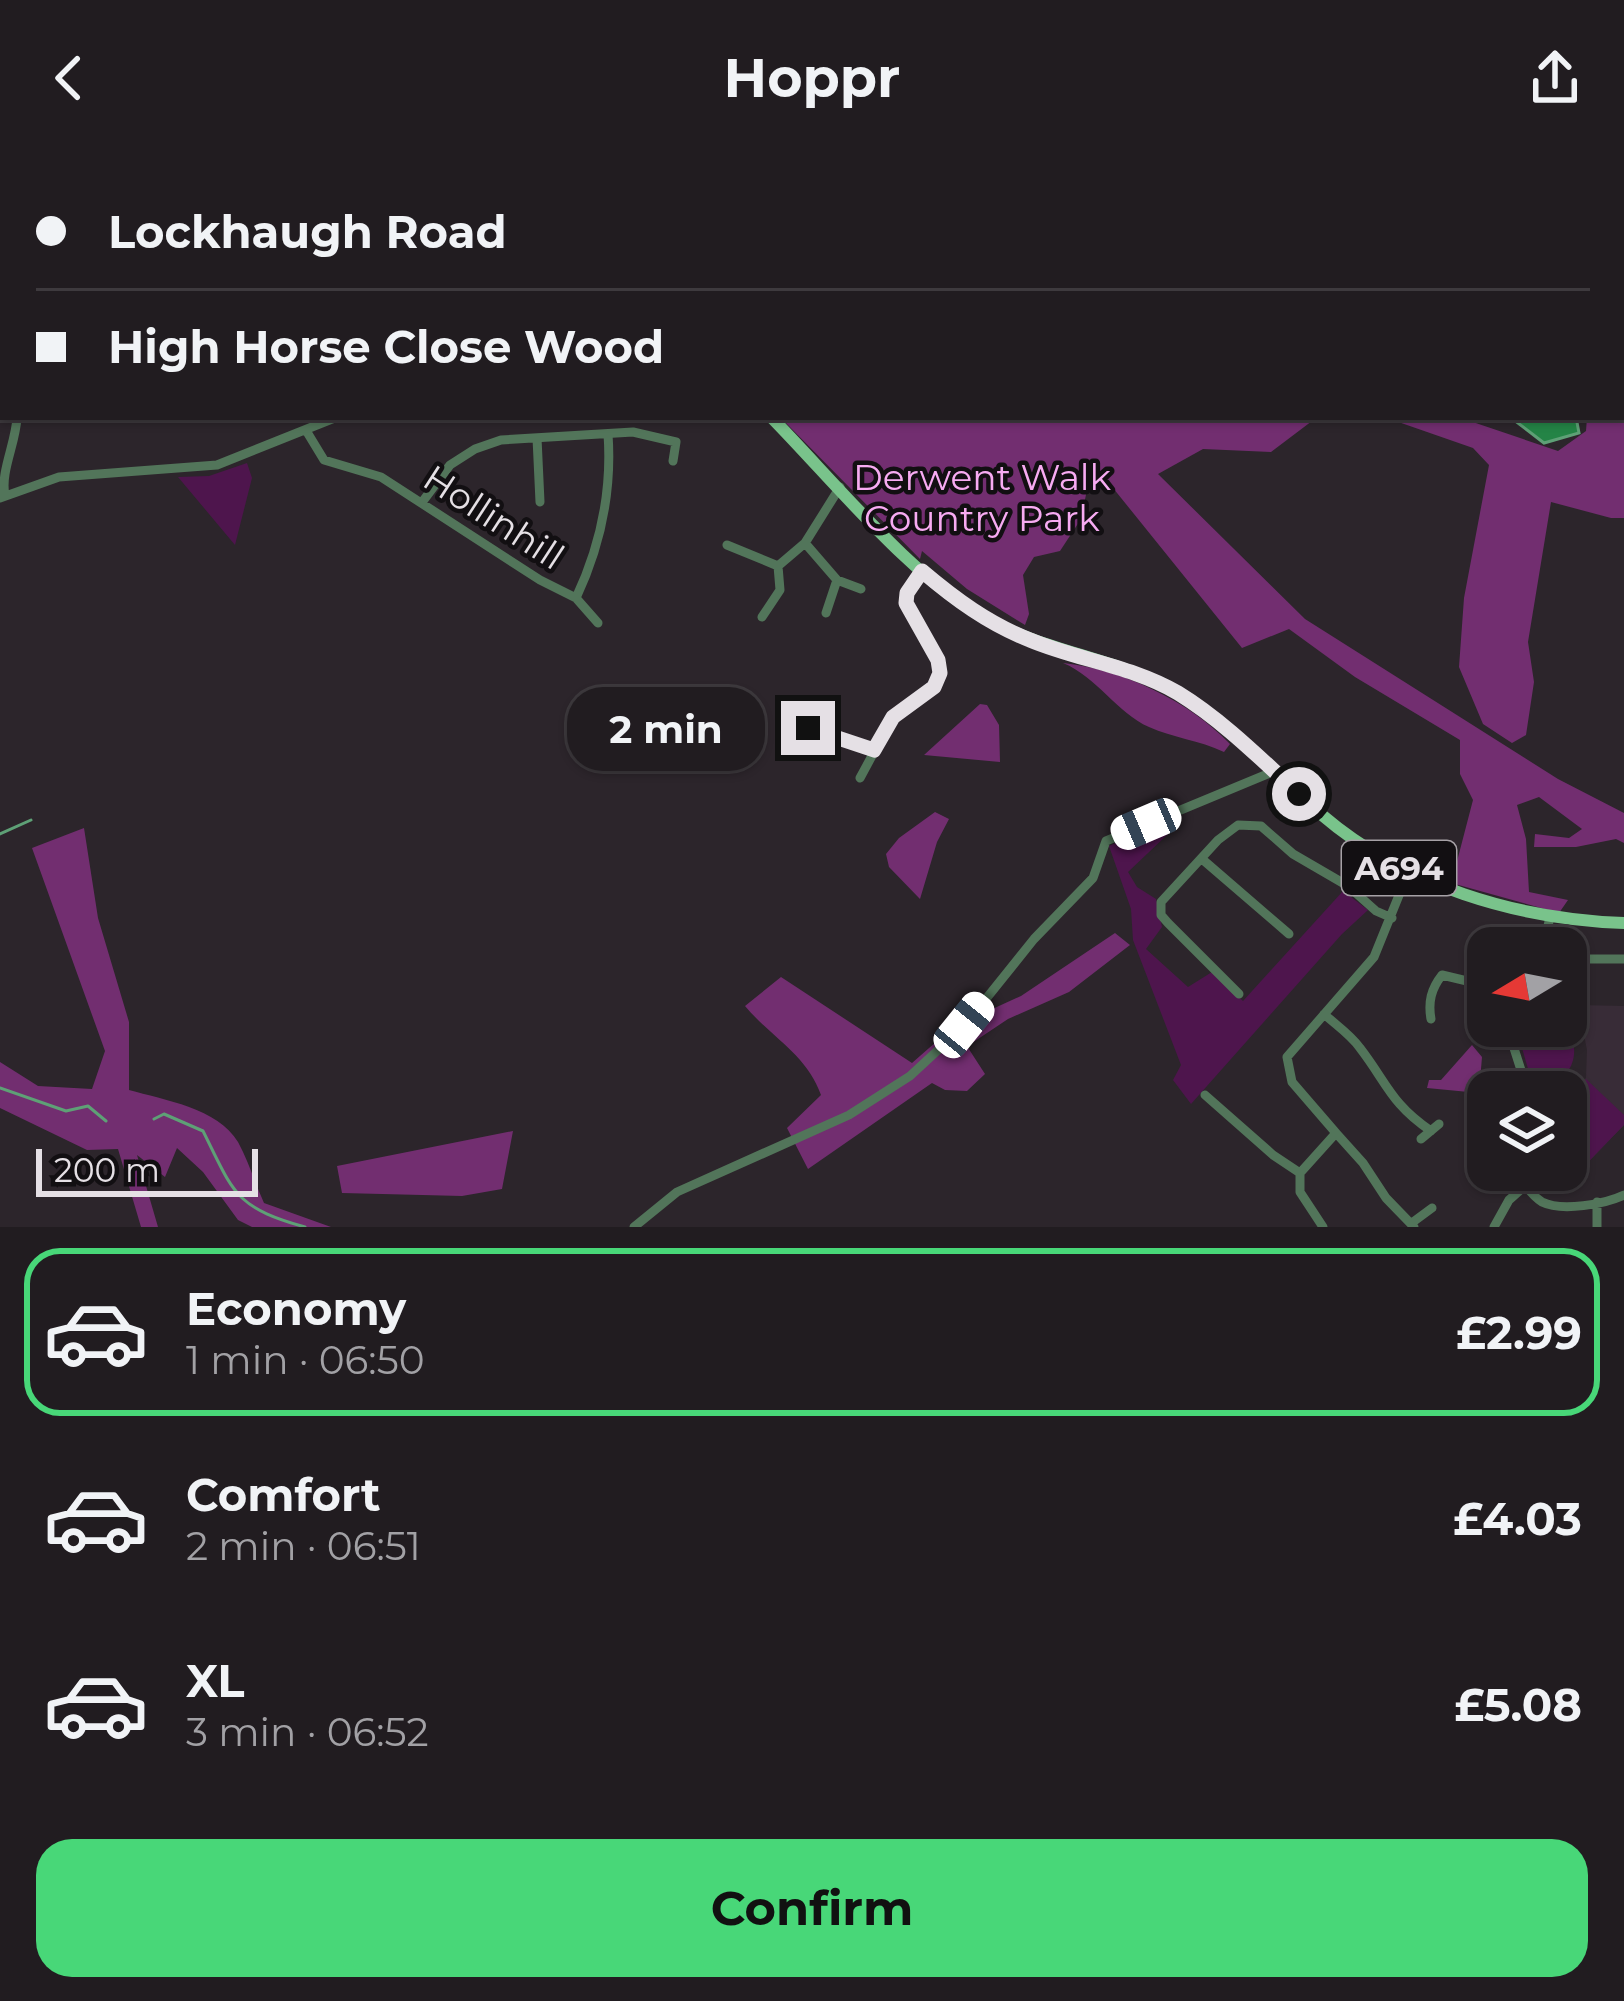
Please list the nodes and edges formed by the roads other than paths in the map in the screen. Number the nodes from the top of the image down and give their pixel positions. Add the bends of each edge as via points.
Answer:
1 (17, 420) edge
2 (331, 420) edge
3 (774, 420) edge
4 (307, 432) junction
5 (608, 434) junction
6 (537, 438) junction
7 (673, 461) dead end
8 (840, 487) junction
9 (2, 497) edge
10 (423, 501) junction
11 (540, 502) dead end
12 (805, 543) junction
13 (727, 545) dead end
14 (778, 566) junction
15 (922, 571) junction
16 (837, 580) junction
17 (861, 590) dead end
18 (576, 598) junction
19 (826, 613) dead end
20 (761, 617) dead end
21 (598, 623) dead end
22 (808, 728) dead end
23 (874, 750) junction
24 (1275, 771) junction
25 (860, 778) dead end
26 (1202, 859) junction
27 (1408, 873) junction
28 (1550, 917) junction
29 (1392, 918) junction
30 (1624, 923) edge
31 (1548, 927) edge
32 (1289, 934) dead end
33 (1587, 958) edge
34 (1624, 958) edge
35 (1467, 981) edge
36 (1239, 994) dead end
37 (1324, 1014) junction
38 (1431, 1019) dead end
39 (1205, 1095) dead end
40 (1336, 1133) junction
41 (1421, 1139) dead end
42 (1300, 1173) junction
43 (1519, 1191) edge
44 (1531, 1191) edge
45 (1624, 1196) edge
46 (1598, 1202) junction
47 (1432, 1208) dead end
48 (1413, 1225) edge
49 (634, 1227) edge
50 (1323, 1227) edge
51 (1494, 1227) edge
52 (1597, 1227) edge

1 - 9 street
2 - 4 street
3 - 8 main road, A694
4 - 9 street via 217,465 59,477
4 - 10 street, Hollinhill via 330,464
5 - 6 street
5 - 7 street via 676,442
5 - 18 street, Hollinhill via 608,490
6 - 10 street via 475,449 450,465
6 - 11 street
8 - 12 street
8 - 15 main road, A694
10 - 18 street, Hollinhill
12 - 14 street
12 - 16 street
13 - 14 street
14 - 20 street via 780,590
15 - 23 street via 906,603 940,673 934,687 893,717
15 - 24 main road, A694 via 1031,641 1177,693
16 - 17 street
16 - 19 street
18 - 21 street
22 - 23 street
23 - 25 street
24 - 27 main road, A694 via 1362,846
24 - 49 street via 1106,842 1093,878 910,1076 849,1115 677,1192
26 - 29 street via 1238,825 1253,823
26 - 32 street
26 - 36 street via 1167,892 1161,915
27 - 28 main road, A694
27 - 29 street
28 - 30 main road, A694
28 - 31 street
29 - 37 street via 1374,957
33 - 34 street
35 - 38 street via 1442,975
37 - 40 street via 1286,1065
37 - 41 street via 1362,1050 1390,1095 1435,1127
39 - 42 street
40 - 42 street
40 - 48 street
42 - 50 street via 1300,1192
43 - 51 street
44 - 46 street via 1543,1202
45 - 46 street
46 - 52 street
47 - 48 street

